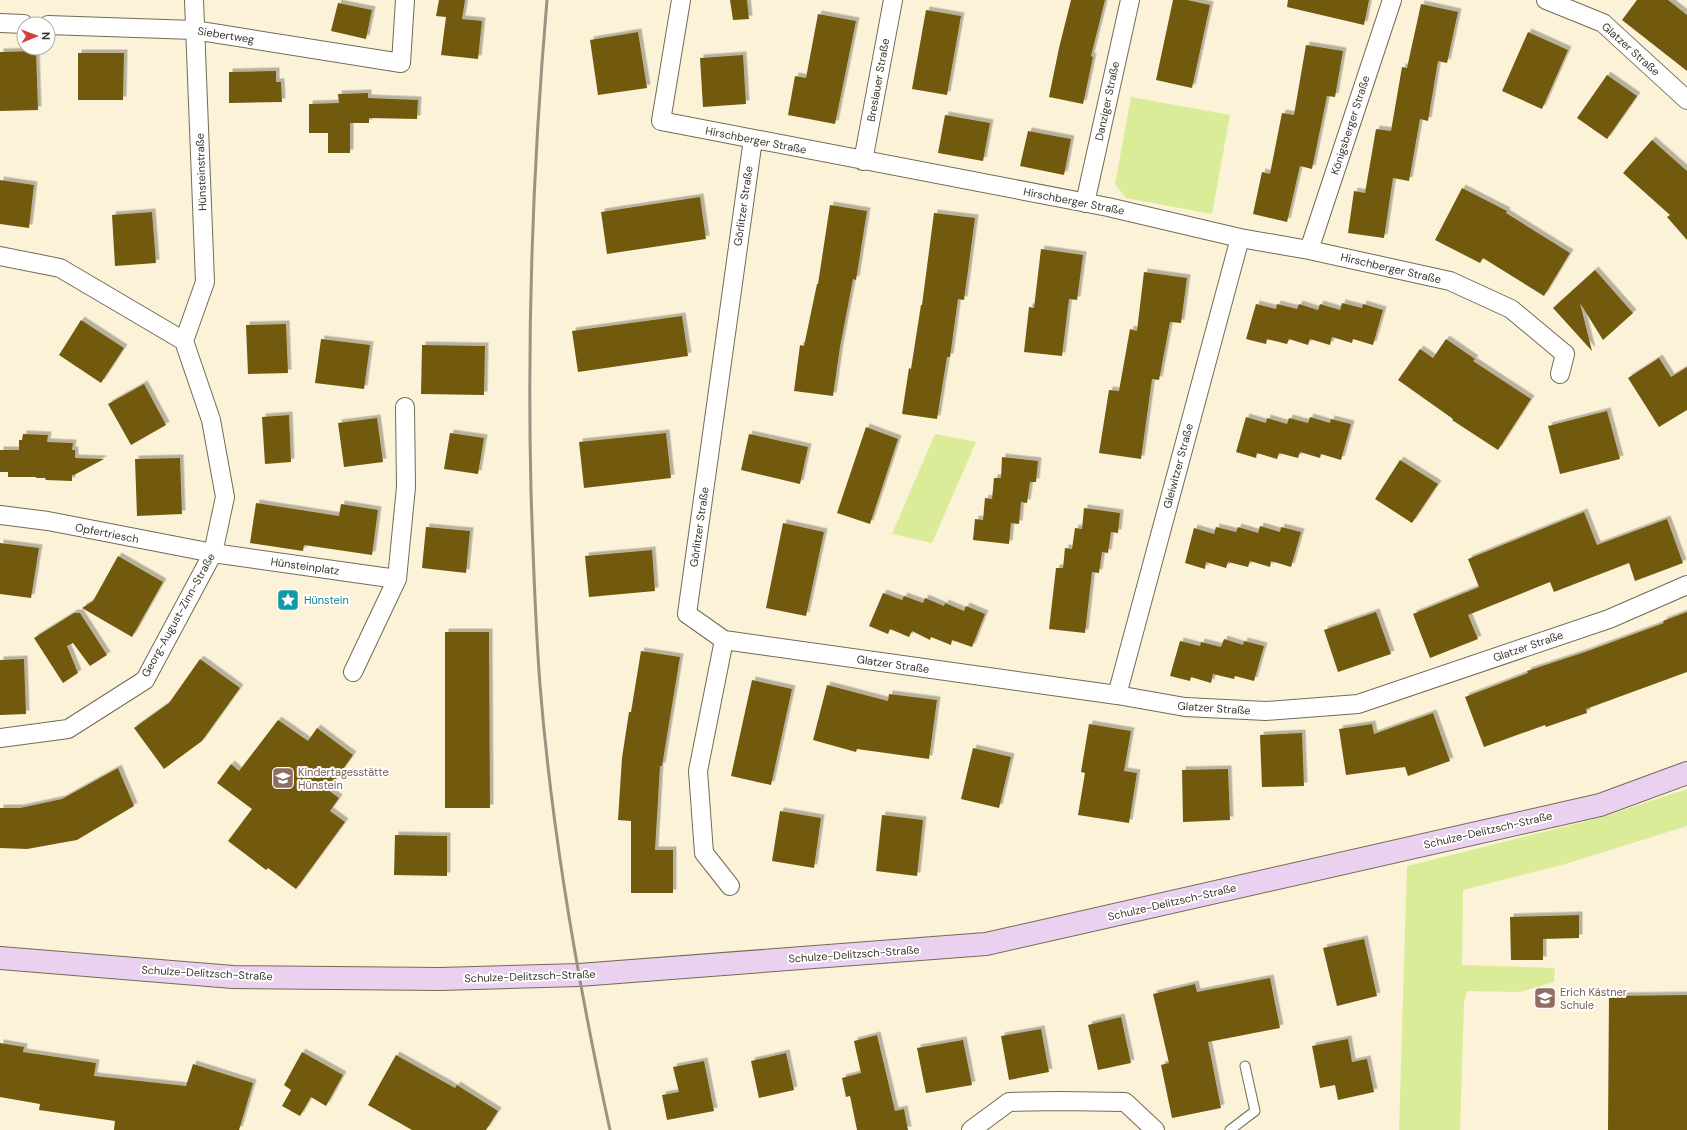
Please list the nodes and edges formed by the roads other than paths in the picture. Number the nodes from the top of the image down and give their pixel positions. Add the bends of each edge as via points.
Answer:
1 (194, 0) edge
2 (405, 0) edge
3 (681, 0) edge
4 (893, 0) edge
5 (1130, 0) edge
6 (1392, 0) edge
7 (1546, 0) edge
8 (0, 24) edge
9 (16, 24) edge
10 (56, 25) edge
11 (194, 30) junction
12 (1687, 100) edge
13 (753, 140) junction
14 (864, 160) junction
15 (1085, 203) junction
16 (1240, 238) junction
17 (1309, 250) junction
18 (0, 256) edge
19 (184, 341) junction
20 (1560, 374) dead end
21 (405, 407) dead end
22 (0, 515) edge
23 (214, 554) junction
24 (398, 580) junction
25 (1687, 585) edge
26 (724, 640) junction
27 (352, 672) dead end
28 (1117, 695) junction
29 (0, 738) edge
30 (1687, 773) edge
31 (730, 886) dead end
32 (0, 958) edge
33 (1244, 1066) dead end
34 (971, 1130) edge
35 (1155, 1130) edge
36 (1230, 1130) edge

1 - 11 street, Hünsteinstraße
2 - 11 street, Siebertweg via 401,63
3 - 13 street, Hirschberger Straße via 661,121
4 - 14 street, Breslauer Straße
5 - 15 street, Danziger Straße
6 - 17 street, Königsberger Straße
7 - 12 street, Glatzer Straße via 1603,23
8 - 9 street
10 - 11 street, Siebertweg
11 - 19 street, Hünsteinstraße via 205,282
13 - 14 street, Hirschberger Straße
13 - 26 street, Görlitzer Straße via 687,614
14 - 15 street, Hirschberger Straße
15 - 16 street, Hirschberger Straße
16 - 17 street, Hirschberger Straße
16 - 28 street, Gleiwitzer Straße
17 - 20 street, Hirschberger Straße via 1450,281 1511,309 1566,354
18 - 19 street via 60,268
19 - 23 street, Georg-August-Zinn-Straße via 211,420 225,497
21 - 24 street via 406,487
22 - 23 street, Opfertriesch via 48,521
23 - 24 street, Hünsteinplatz
23 - 29 street, Georg-August-Zinn-Straße via 145,680 68,729
24 - 27 street
25 - 28 street, Glatzer Straße via 1609,619 1358,704 1266,711 1185,707
26 - 28 street, Glatzer Straße
26 - 31 street via 698,771 704,853
30 - 32 main road, Schulze-Delitzsch-Straße via 1600,805 986,944 579,975 440,978 233,977
33 - 36 lane via 1255,1111
34 - 35 street via 1009,1102 1060,1101 1125,1102

